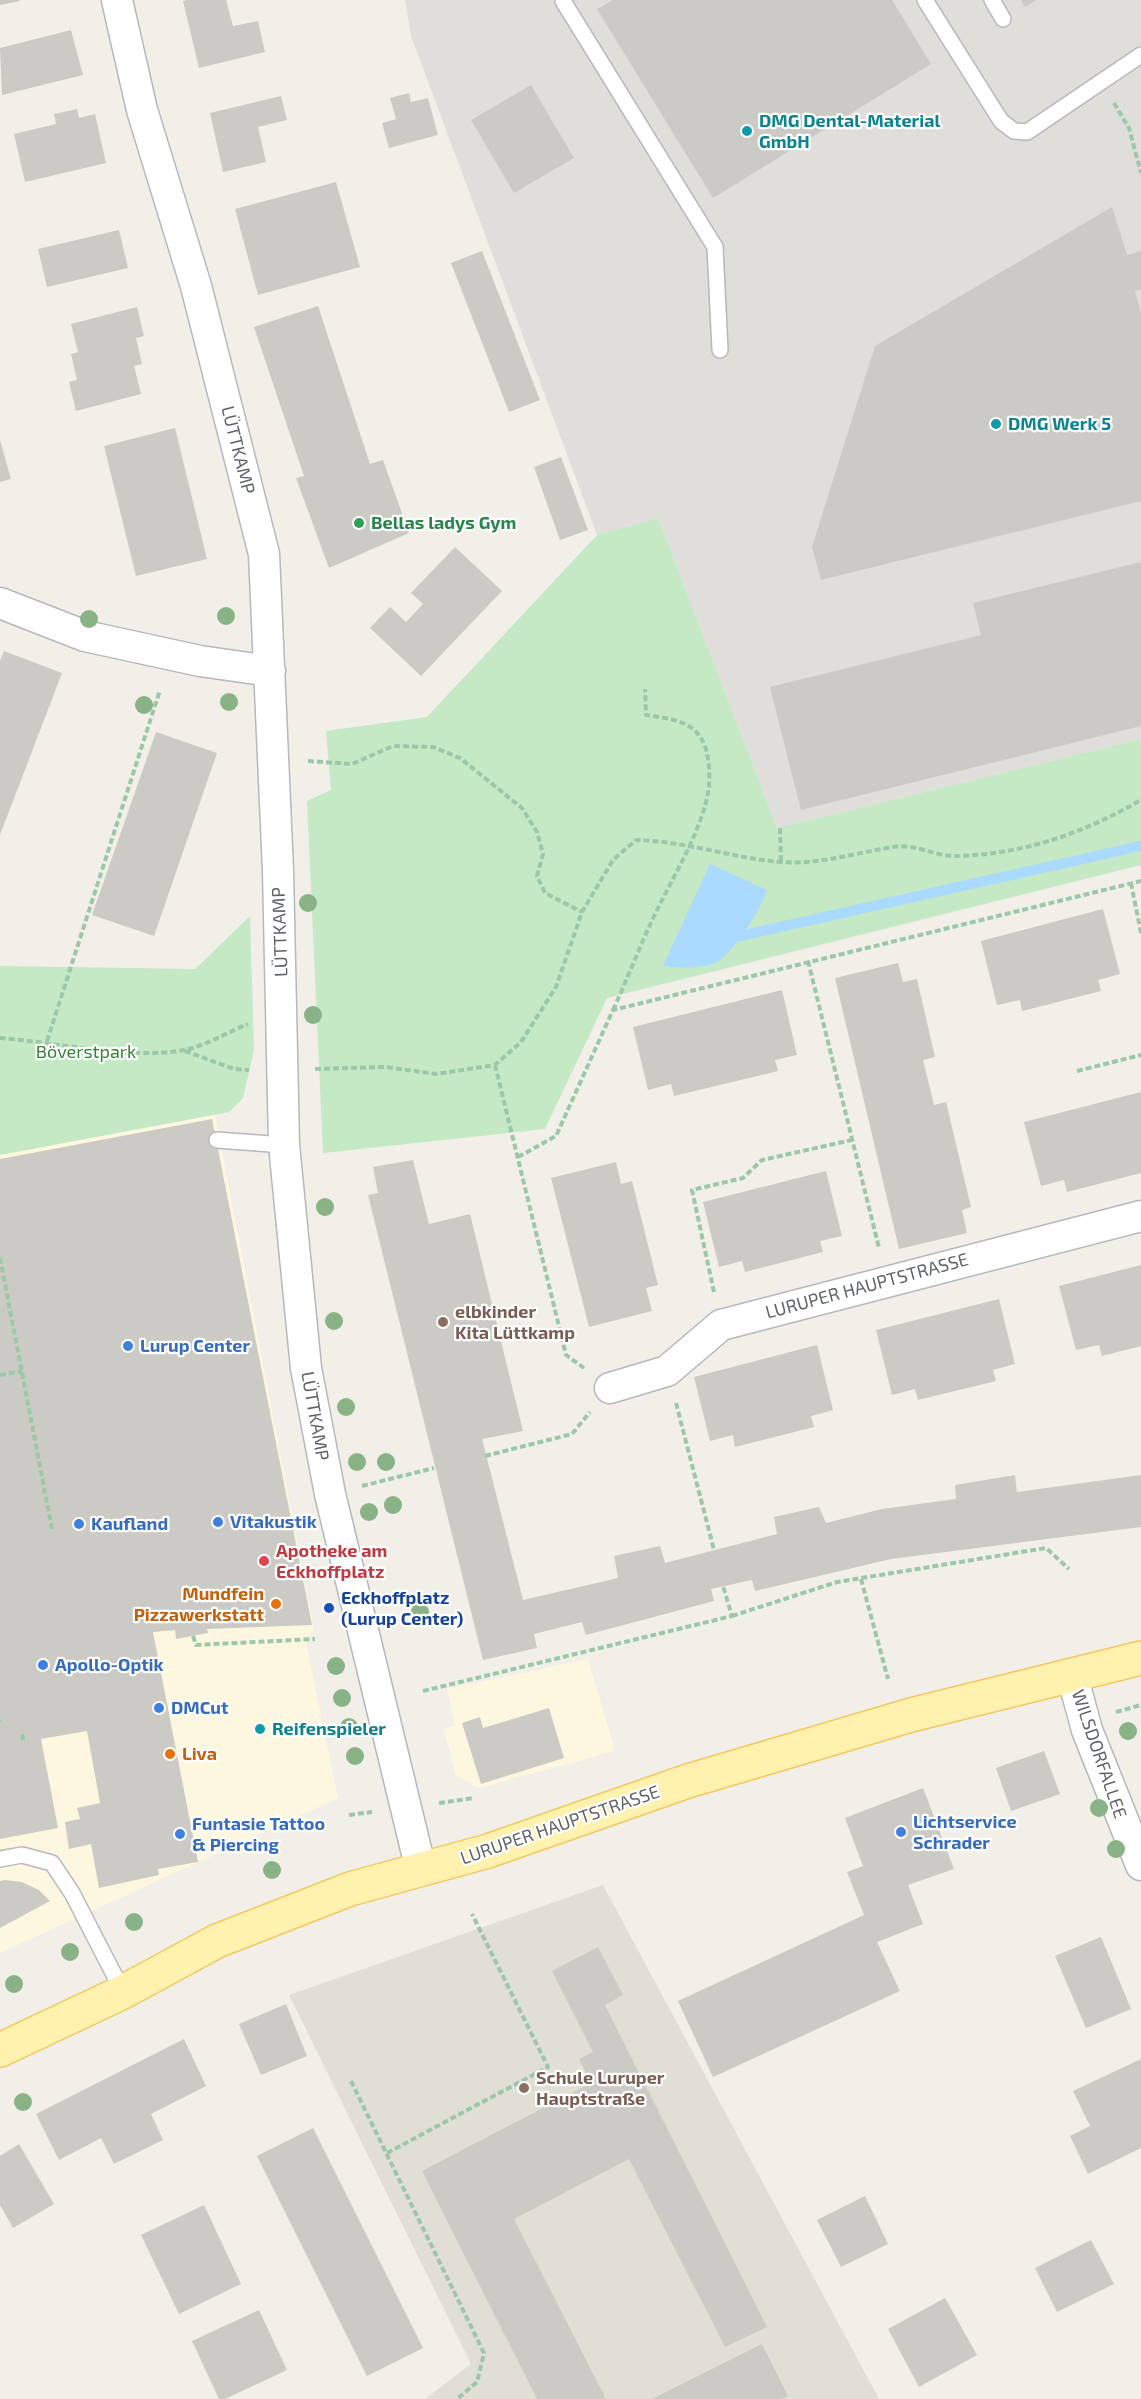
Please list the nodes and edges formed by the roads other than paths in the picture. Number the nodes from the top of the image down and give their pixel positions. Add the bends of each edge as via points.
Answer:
1 (117, 0) edge
2 (925, 0) edge
3 (992, 0) edge
4 (563, 1) edge
5 (1003, 19) dead end
6 (1141, 55) edge
7 (720, 350) dead end
8 (0, 603) edge
9 (270, 671) junction
10 (217, 1140) dead end
11 (284, 1145) junction
12 (1141, 1216) edge
13 (610, 1389) road end
14 (1141, 1658) edge
15 (1072, 1675) junction
16 (0, 1859) edge
17 (1141, 1865) edge
18 (421, 1870) junction
19 (123, 1992) junction
20 (0, 2050) edge

1 - 9 street, LÜTTKAMP via 142,110 196,286 264,554
2 - 6 lane via 1001,121 1014,131 1027,132
3 - 5 lane
4 - 7 lane via 715,247
8 - 9 street via 85,636 200,662
9 - 11 street, LÜTTKAMP
10 - 11 lane
11 - 18 street, LÜTTKAMP via 306,1368 330,1494
12 - 13 street, LURUPER HAUPTSTRASSE via 721,1325 668,1371
14 - 15 main road, LURUPER HAUPTSTRASSE
15 - 17 street, WILSDORFALLEE via 1087,1730
15 - 18 main road, LURUPER HAUPTSTRASSE via 910,1715 688,1781 488,1851
16 - 19 lane via 22,1855 52,1863 72,1893
18 - 19 main road, LURUPER HAUPTSTRASSE via 350,1889 275,1917 217,1941
19 - 20 main road, LURUPER HAUPTSTRASSE

